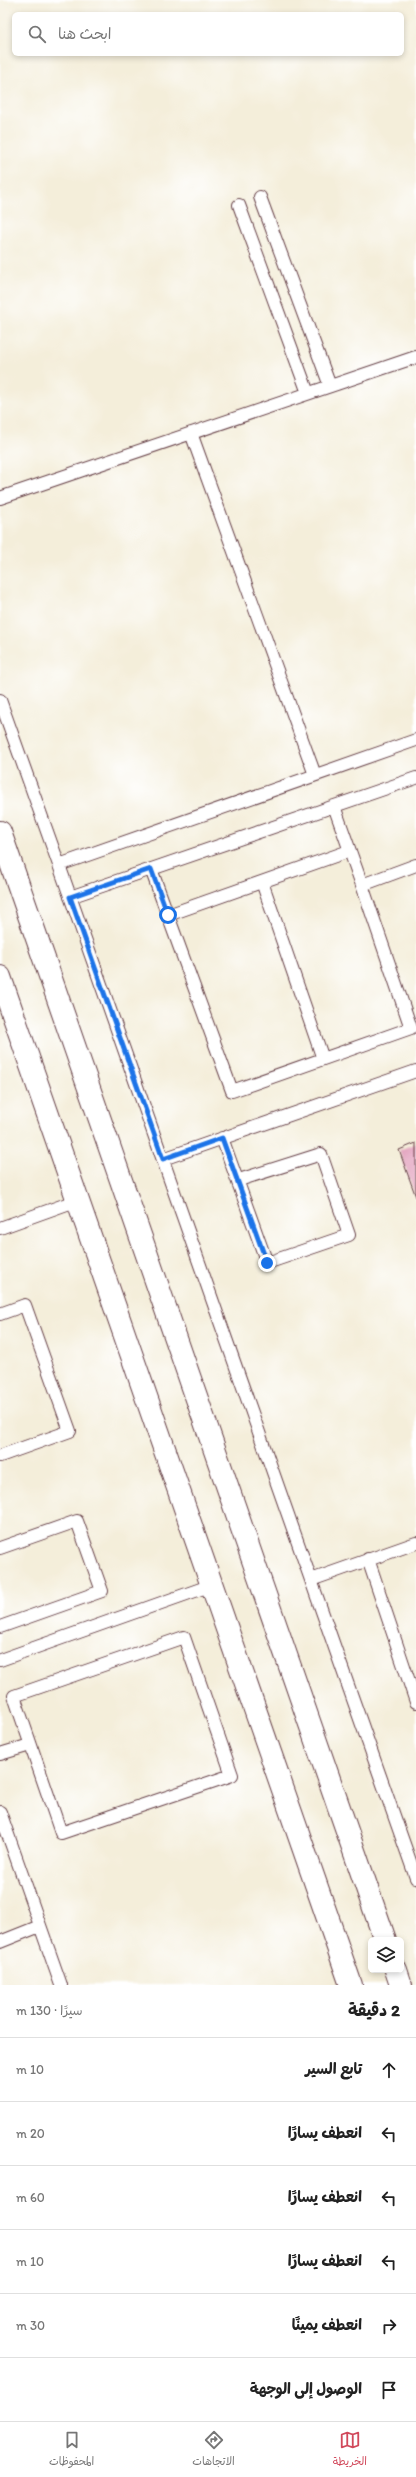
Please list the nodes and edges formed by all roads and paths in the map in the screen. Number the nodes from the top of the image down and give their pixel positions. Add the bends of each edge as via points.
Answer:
1 (260, 197) dead end
2 (240, 205) dead end
3 (416, 357) edge
4 (330, 386) junction
5 (308, 393) junction
6 (191, 433) junction
7 (0, 498) edge
8 (0, 700) edge
9 (416, 740) edge
10 (315, 775) junction
11 (416, 778) edge
12 (334, 806) junction
13 (0, 832) edge
14 (349, 851) junction
15 (59, 865) junction
16 (416, 865) edge
17 (151, 869) junction
18 (262, 882) junction
19 (362, 885) junction
20 (70, 897) junction
21 (168, 915) junction
22 (0, 977) edge
23 (322, 1059) junction
24 (416, 1071) edge
25 (222, 1138) junction
26 (163, 1159) junction
27 (239, 1180) dead end
28 (78, 1200) junction
29 (0, 1228) edge
30 (0, 1314) edge
31 (0, 1456) edge
32 (416, 1543) edge
33 (0, 1548) edge
34 (368, 1559) junction
35 (311, 1580) junction
36 (212, 1585) junction
37 (0, 1627) edge
38 (0, 1660) edge
39 (416, 1702) edge
40 (30, 1745) junction
41 (0, 1754) edge
42 (0, 1812) edge
43 (416, 1878) edge
44 (40, 1926) junction
45 (384, 1937) edge
46 (0, 1942) edge
47 (397, 1973) edge
48 (61, 1985) edge
49 (351, 1985) edge
50 (401, 1985) edge

1 - 4 lane
2 - 5 lane
3 - 4 lane
4 - 5 lane
5 - 6 lane
6 - 7 lane
6 - 10 lane
8 - 15 lane
9 - 10 lane
10 - 15 lane
11 - 12 lane
12 - 14 lane
12 - 17 lane
13 - 45 street
14 - 18 lane
14 - 19 lane
15 - 20 lane
16 - 19 lane
17 - 20 lane
17 - 21 lane
18 - 21 lane
18 - 23 lane
19 - 23 lane via 411,1028
20 - 26 lane
21 - 23 lane via 232,1091
22 - 28 street
24 - 25 lane
25 - 26 lane
25 - 27 lane via 267,1263 349,1235 321,1154
26 - 35 lane
28 - 29 lane
28 - 36 street
30 - 31 lane via 25,1305 70,1431
32 - 34 lane
33 - 37 lane via 77,1522 102,1591
34 - 35 lane
34 - 39 lane
35 - 43 lane
36 - 38 lane
36 - 49 street
40 - 40 lane via 61,1834 232,1775 184,1638 14,1696
40 - 41 lane
42 - 44 lane
44 - 46 lane
44 - 48 lane
47 - 50 street

